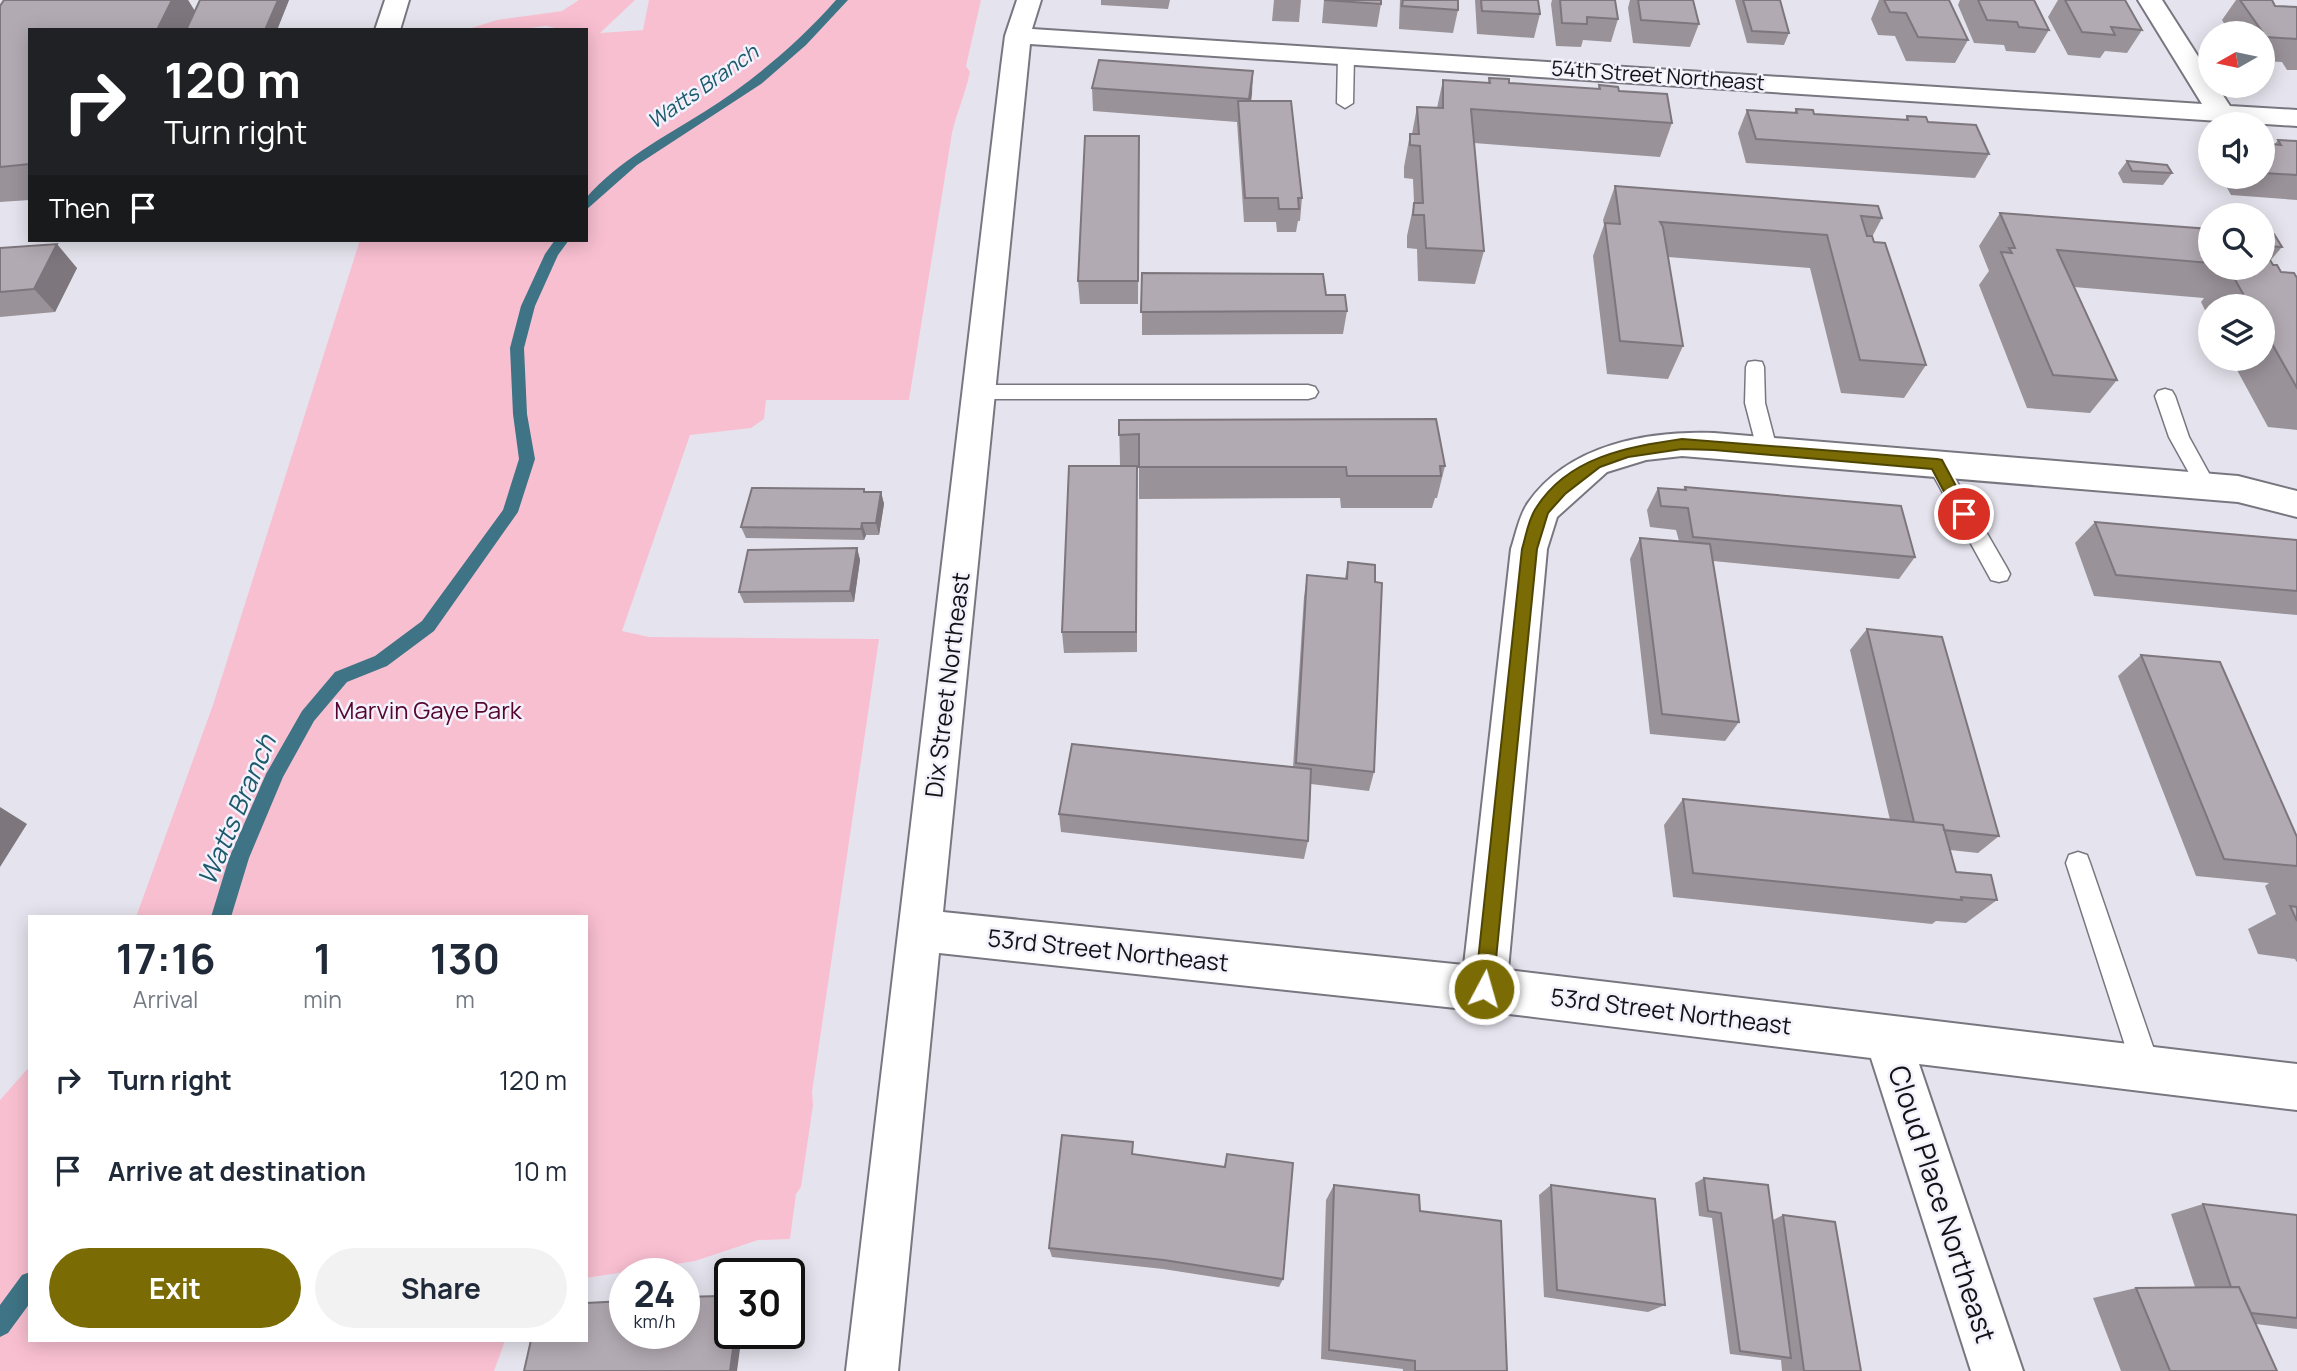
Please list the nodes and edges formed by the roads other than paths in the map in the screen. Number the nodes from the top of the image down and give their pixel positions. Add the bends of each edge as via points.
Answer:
1 (397, 0) edge
2 (1029, 0) edge
3 (2150, 0) edge
4 (388, 28) edge
5 (1018, 36) junction
6 (1346, 56) junction
7 (1345, 103) dead end
8 (2206, 112) edge
9 (2220, 112) edge
10 (2275, 117) edge
11 (2297, 118) edge
12 (1755, 367) dead end
13 (981, 392) junction
14 (1307, 392) dead end
15 (2165, 396) dead end
16 (1767, 449) junction
17 (1937, 464) junction
18 (2206, 486) junction
19 (2297, 504) edge
20 (1999, 574) dead end
21 (2078, 863) dead end
22 (920, 930) junction
23 (1484, 989) junction
24 (1887, 1037) junction
25 (2146, 1067) junction
26 (2297, 1087) edge
27 (872, 1371) edge
28 (1997, 1371) edge

1 - 4 street
2 - 5 street, Dix Street Northeast
3 - 9 street
5 - 6 street, 54th Street Northeast
5 - 13 street, Dix Street Northeast
6 - 7 lane
6 - 8 street, 54th Street Northeast
10 - 11 street, 54th Street Northeast
12 - 16 lane via 1755,402
13 - 14 lane
13 - 22 street, Dix Street Northeast
15 - 18 lane via 2179,437
16 - 17 street
16 - 23 street via 1682,444 1627,452 1595,463 1541,511 1529,549
17 - 18 street
17 - 20 lane
18 - 19 street
21 - 25 lane
22 - 23 street, 53rd Street Northeast
22 - 27 street, Dix Street Northeast
23 - 24 street, 53rd Street Northeast
24 - 25 street, 53rd Street Northeast
24 - 28 street, Cloud Place Northeast
25 - 26 street, 53rd Street Northeast

